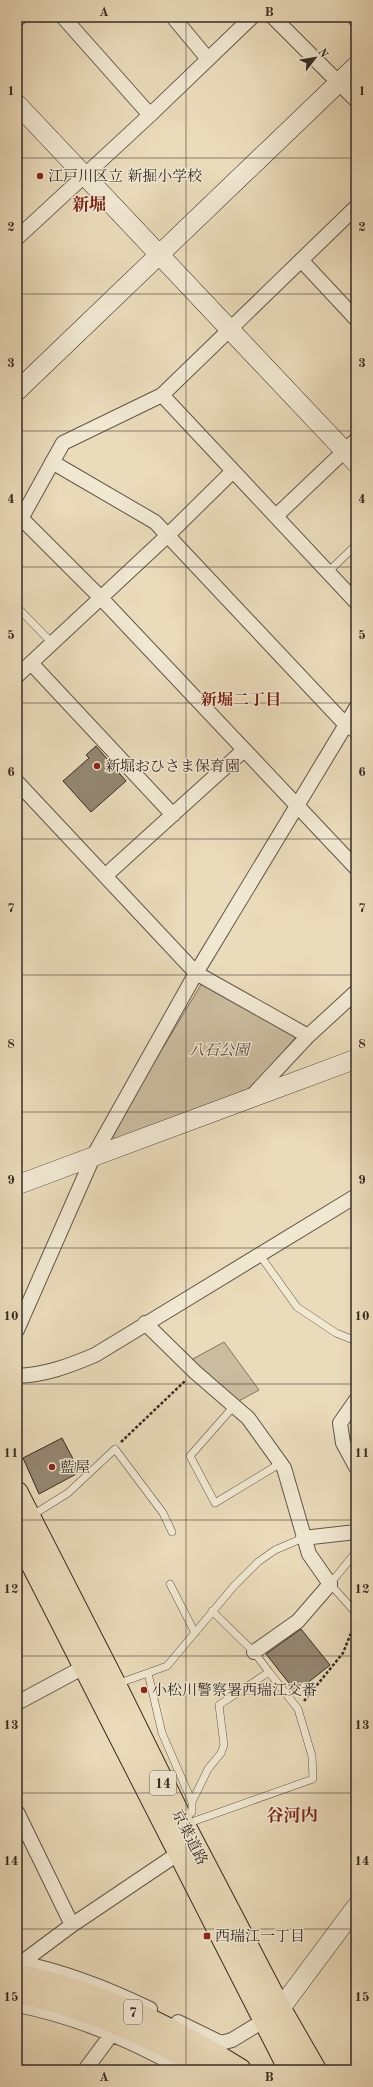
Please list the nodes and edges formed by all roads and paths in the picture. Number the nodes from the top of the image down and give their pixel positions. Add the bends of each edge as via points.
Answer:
1 (20, 17) edge
2 (64, 17) edge
3 (172, 17) edge
4 (252, 17) edge
5 (273, 17) edge
6 (17, 19) edge
7 (208, 59) junction
8 (356, 66) edge
9 (339, 82) junction
10 (356, 100) edge
11 (17, 104) edge
12 (150, 115) junction
13 (84, 174) junction
14 (356, 207) edge
15 (17, 238) edge
16 (159, 255) junction
17 (301, 260) junction
18 (356, 319) edge
19 (229, 330) junction
20 (17, 391) edge
21 (162, 395) junction
22 (352, 452) edge
23 (52, 462) junction
24 (233, 471) junction
25 (276, 516) junction
26 (19, 520) edge
27 (167, 536) junction
28 (356, 548) edge
29 (328, 572) junction
30 (100, 598) junction
31 (356, 602) edge
32 (20, 610) dead end
33 (52, 643) junction
34 (31, 663) junction
35 (17, 675) edge
36 (356, 708) edge
37 (351, 728) edge
38 (244, 750) junction
39 (17, 782) edge
40 (298, 806) junction
41 (173, 814) junction
42 (355, 865) edge
43 (105, 876) junction
44 (196, 973) junction
45 (356, 992) edge
46 (308, 1036) junction
47 (356, 1059) edge
48 (250, 1098) junction
49 (94, 1155) junction
50 (17, 1185) edge
51 (356, 1196) edge
52 (259, 1254) junction
53 (145, 1323) junction
54 (17, 1330) edge
55 (356, 1340) edge
56 (194, 1372) junction
57 (17, 1376) edge
58 (356, 1400) edge
59 (234, 1406) junction
60 (115, 1449) junction
61 (281, 1463) junction
62 (356, 1467) edge
63 (17, 1493) edge
64 (23, 1526) edge
65 (172, 1532) dead end
66 (356, 1532) edge
67 (303, 1538) junction
68 (356, 1552) edge
69 (170, 1584) dead end
70 (330, 1584) junction
71 (212, 1611) junction
72 (356, 1613) edge
73 (356, 1620) edge
74 (195, 1633) junction
75 (254, 1652) junction
76 (84, 1667) junction
77 (269, 1672) junction
78 (148, 1673) junction
79 (115, 1685) junction
80 (17, 1702) edge
81 (298, 1709) junction
82 (192, 1802) junction
83 (17, 1812) edge
84 (183, 1824) junction
85 (179, 1853) junction
86 (356, 1907) edge
87 (72, 1925) junction
88 (18, 1967) edge
89 (17, 1992) edge
90 (17, 2005) edge
91 (272, 2014) junction
92 (111, 2035) junction
93 (85, 2070) edge
94 (184, 2070) edge
95 (207, 2070) edge
96 (240, 2070) edge
97 (290, 2070) edge
98 (315, 2070) edge

1 - 6 street
2 - 12 street
3 - 7 street
4 - 7 street
5 - 9 street
7 - 12 street
8 - 9 street
9 - 10 street
9 - 16 street
11 - 13 street
12 - 13 street
13 - 15 street
13 - 16 street
14 - 17 street
16 - 19 street
16 - 20 street
17 - 18 street
17 - 19 street
19 - 21 street
19 - 22 street
21 - 23 street via 63,443
21 - 24 street
22 - 25 street
23 - 26 street
23 - 27 street via 155,522
24 - 25 street
24 - 27 street
25 - 29 street
26 - 30 street
27 - 30 street
27 - 37 street
28 - 29 lane via 354,547
29 - 31 street
30 - 33 street
30 - 38 street
32 - 33 lane
33 - 34 street
34 - 35 street
34 - 41 street
36 - 37 street
37 - 40 street
38 - 40 street
38 - 41 street
39 - 43 street
40 - 42 street
40 - 44 street
41 - 43 street
43 - 44 street
44 - 46 street
44 - 49 street
45 - 46 street
46 - 48 street
47 - 48 street
48 - 49 street
49 - 50 street
49 - 54 street
51 - 52 street
52 - 53 street
52 - 55 lane via 297,1307 336,1333
53 - 56 street
53 - 57 street via 95,1355 69,1366 36,1376
56 - 59 street
56 - 60 path
58 - 62 street via 340,1423 343,1443
59 - 61 street via 248,1418
59 - 61 lane via 190,1456 215,1503
60 - 64 lane via 68,1493
60 - 65 lane via 163,1513
61 - 67 street
63 - 64 highway, 京葉道路 / 14
64 - 76 highway, 京葉道路 / 14
64 - 79 highway, 京葉道路 / 14
66 - 67 street
67 - 70 street via 309,1554
67 - 71 lane via 275,1550 258,1562
68 - 70 lane
69 - 74 lane
70 - 72 lane
70 - 75 street via 298,1620
71 - 74 lane
71 - 75 lane
73 - 81 path via 344,1653 315,1685
74 - 78 lane via 167,1666
75 - 77 lane
76 - 80 street
76 - 85 highway, 京葉道路 / 14
77 - 81 lane
77 - 82 lane via 219,1706 224,1745 208,1769
78 - 79 lane
78 - 82 lane via 162,1733
79 - 84 highway, 京葉道路 / 14
81 - 84 lane via 312,1756 313,1779
82 - 84 lane via 192,1812
83 - 87 street
84 - 91 highway, 京葉道路 / 14
85 - 87 street
85 - 91 highway, 京葉道路 / 14
86 - 91 street
87 - 88 street
88 - 91 street via 76,1979 126,1997 221,2043 232,2040
88 - 96 highway, 7 via 126,2009 172,2030
89 - 95 highway, 7 via 120,2025
90 - 92 street via 38,2009
91 - 97 highway, 京葉道路 / 14
91 - 98 highway, 京葉道路 / 14
92 - 93 street
92 - 94 street via 147,2050

